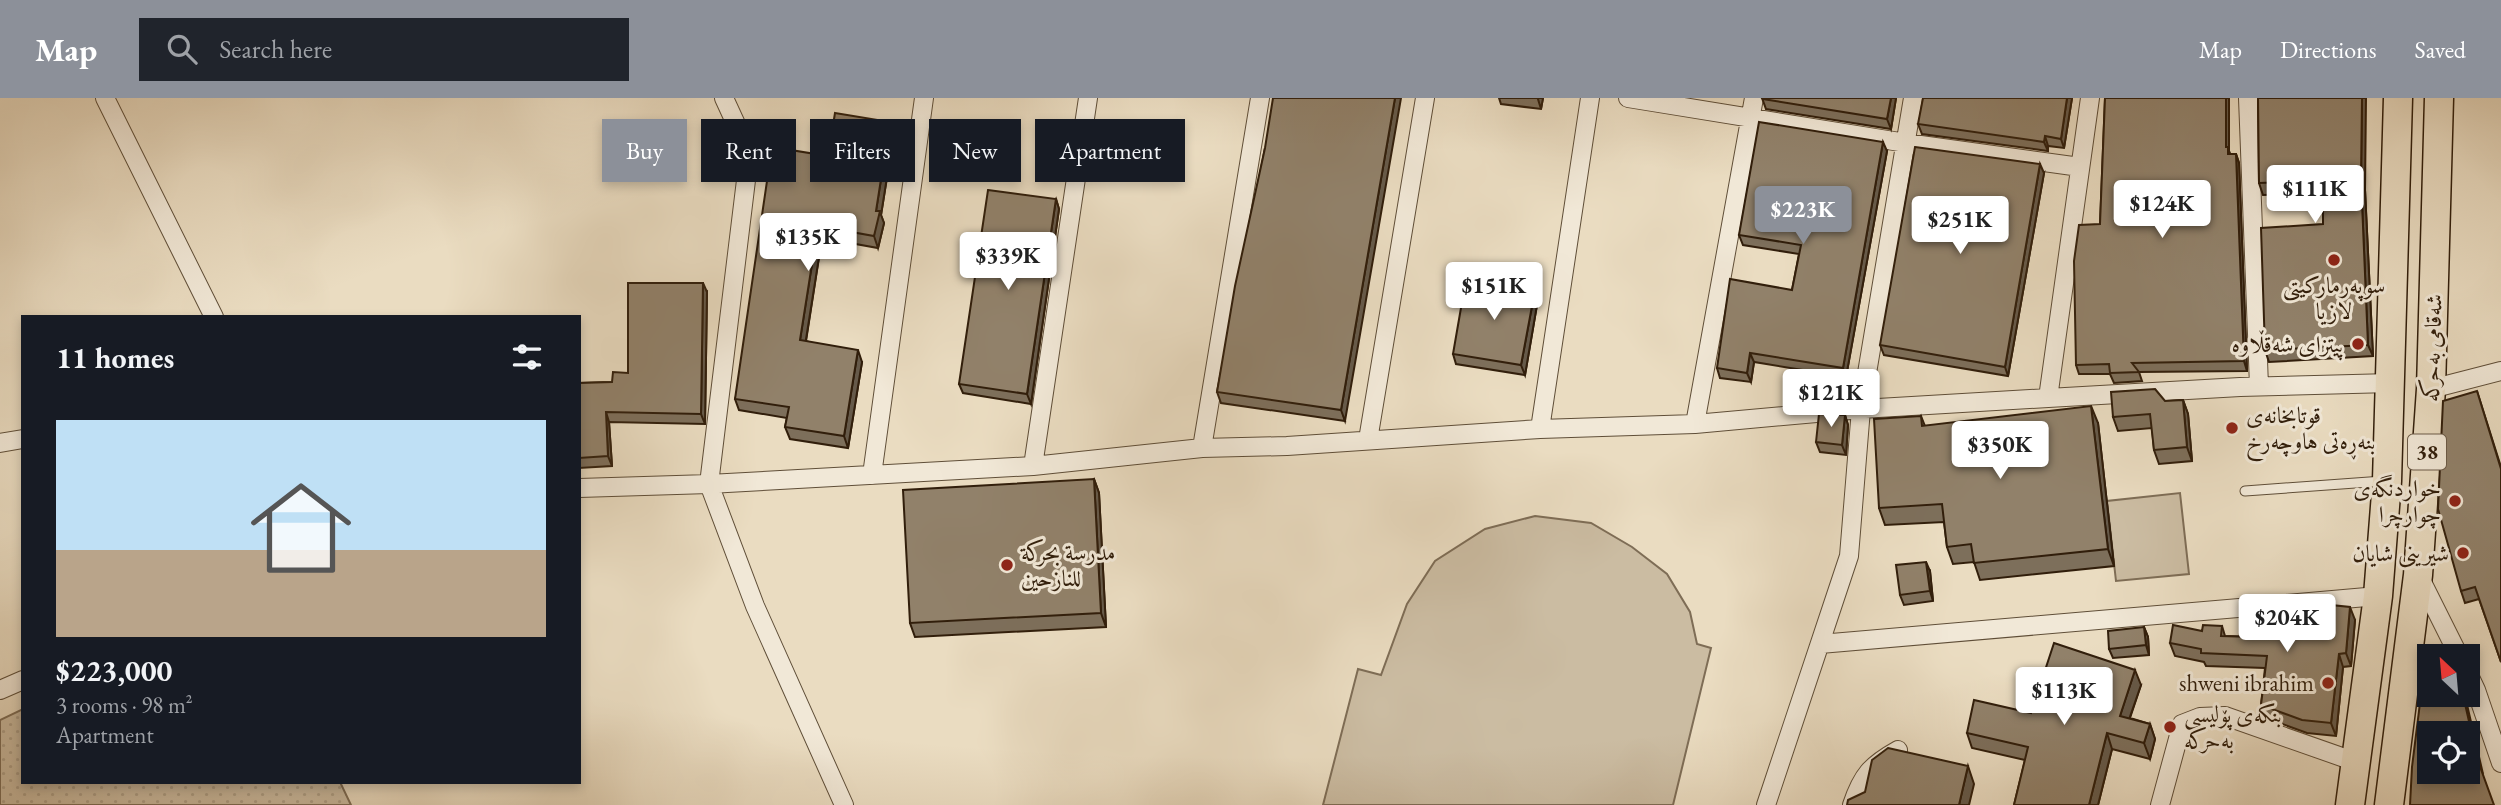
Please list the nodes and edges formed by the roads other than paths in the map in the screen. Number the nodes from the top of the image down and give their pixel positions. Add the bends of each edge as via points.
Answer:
1 (105, 98) edge
2 (724, 98) edge
3 (924, 98) edge
4 (1088, 98) edge
5 (1260, 98) edge
6 (1425, 98) edge
7 (1590, 98) edge
8 (1628, 98) edge
9 (1754, 98) edge
10 (1913, 98) edge
11 (2090, 98) edge
12 (2248, 98) edge
13 (2398, 98) edge
14 (2439, 98) edge
15 (1751, 117) junction
16 (1906, 143) junction
17 (2080, 167) junction
18 (213, 315) edge
19 (2501, 371) edge
20 (2391, 383) junction
21 (2259, 386) junction
22 (2431, 389) junction
23 (2048, 398) junction
24 (1861, 409) junction
25 (1695, 424) junction
26 (1540, 429) junction
27 (21, 439) edge
28 (1368, 440) junction
29 (0, 443) edge
30 (1202, 448) junction
31 (1033, 466) junction
32 (872, 475) junction
33 (2388, 481) junction
34 (709, 484) junction
35 (581, 488) edge
36 (2245, 491) dead end
37 (2418, 575) junction
38 (2378, 596) junction
39 (1820, 644) junction
40 (2453, 644) edge
41 (21, 681) edge
42 (0, 690) edge
43 (2480, 702) edge
44 (1898, 750) edge
45 (2356, 762) junction
46 (2501, 763) edge
47 (844, 805) edge
48 (1766, 805) edge
49 (1852, 805) edge
50 (2160, 805) edge
51 (2350, 805) edge
52 (2389, 805) edge

1 - 18 street
2 - 34 street via 741,135 747,172
3 - 32 street
4 - 31 street
5 - 30 street
6 - 28 street
7 - 26 street
8 - 15 street
9 - 15 street
10 - 16 street
11 - 17 street
12 - 21 street
13 - 20 main road, شەقامی بەحرکە / 38
14 - 22 main road, شەقامی بەحرکە / 38
15 - 16 street
15 - 25 street
16 - 17 street
16 - 24 street
17 - 23 street
19 - 22 street
20 - 21 street
20 - 33 main road, شەقامی بەحرکە / 38
21 - 23 street
22 - 37 main road, شەقامی بەحرکە / 38
23 - 24 street
24 - 25 street
24 - 39 street via 1849,556
25 - 26 street
26 - 28 street
27 - 29 street
28 - 30 street
30 - 31 street
31 - 32 street
32 - 34 street
33 - 36 lane
33 - 38 main road, شەقامی بەحرکە / 38
34 - 35 street
34 - 47 street via 755,607
37 - 40 street
37 - 52 main road, شەقامی بەحرکە / 38
38 - 39 street
38 - 45 main road, شەقامی بەحرکە / 38
39 - 48 street
41 - 42 street
43 - 46 street
44 - 49 street via 1876,762 1860,782
45 - 50 street via 2225,716 2200,717 2182,724
45 - 51 main road, شەقامی بەحرکە / 38

